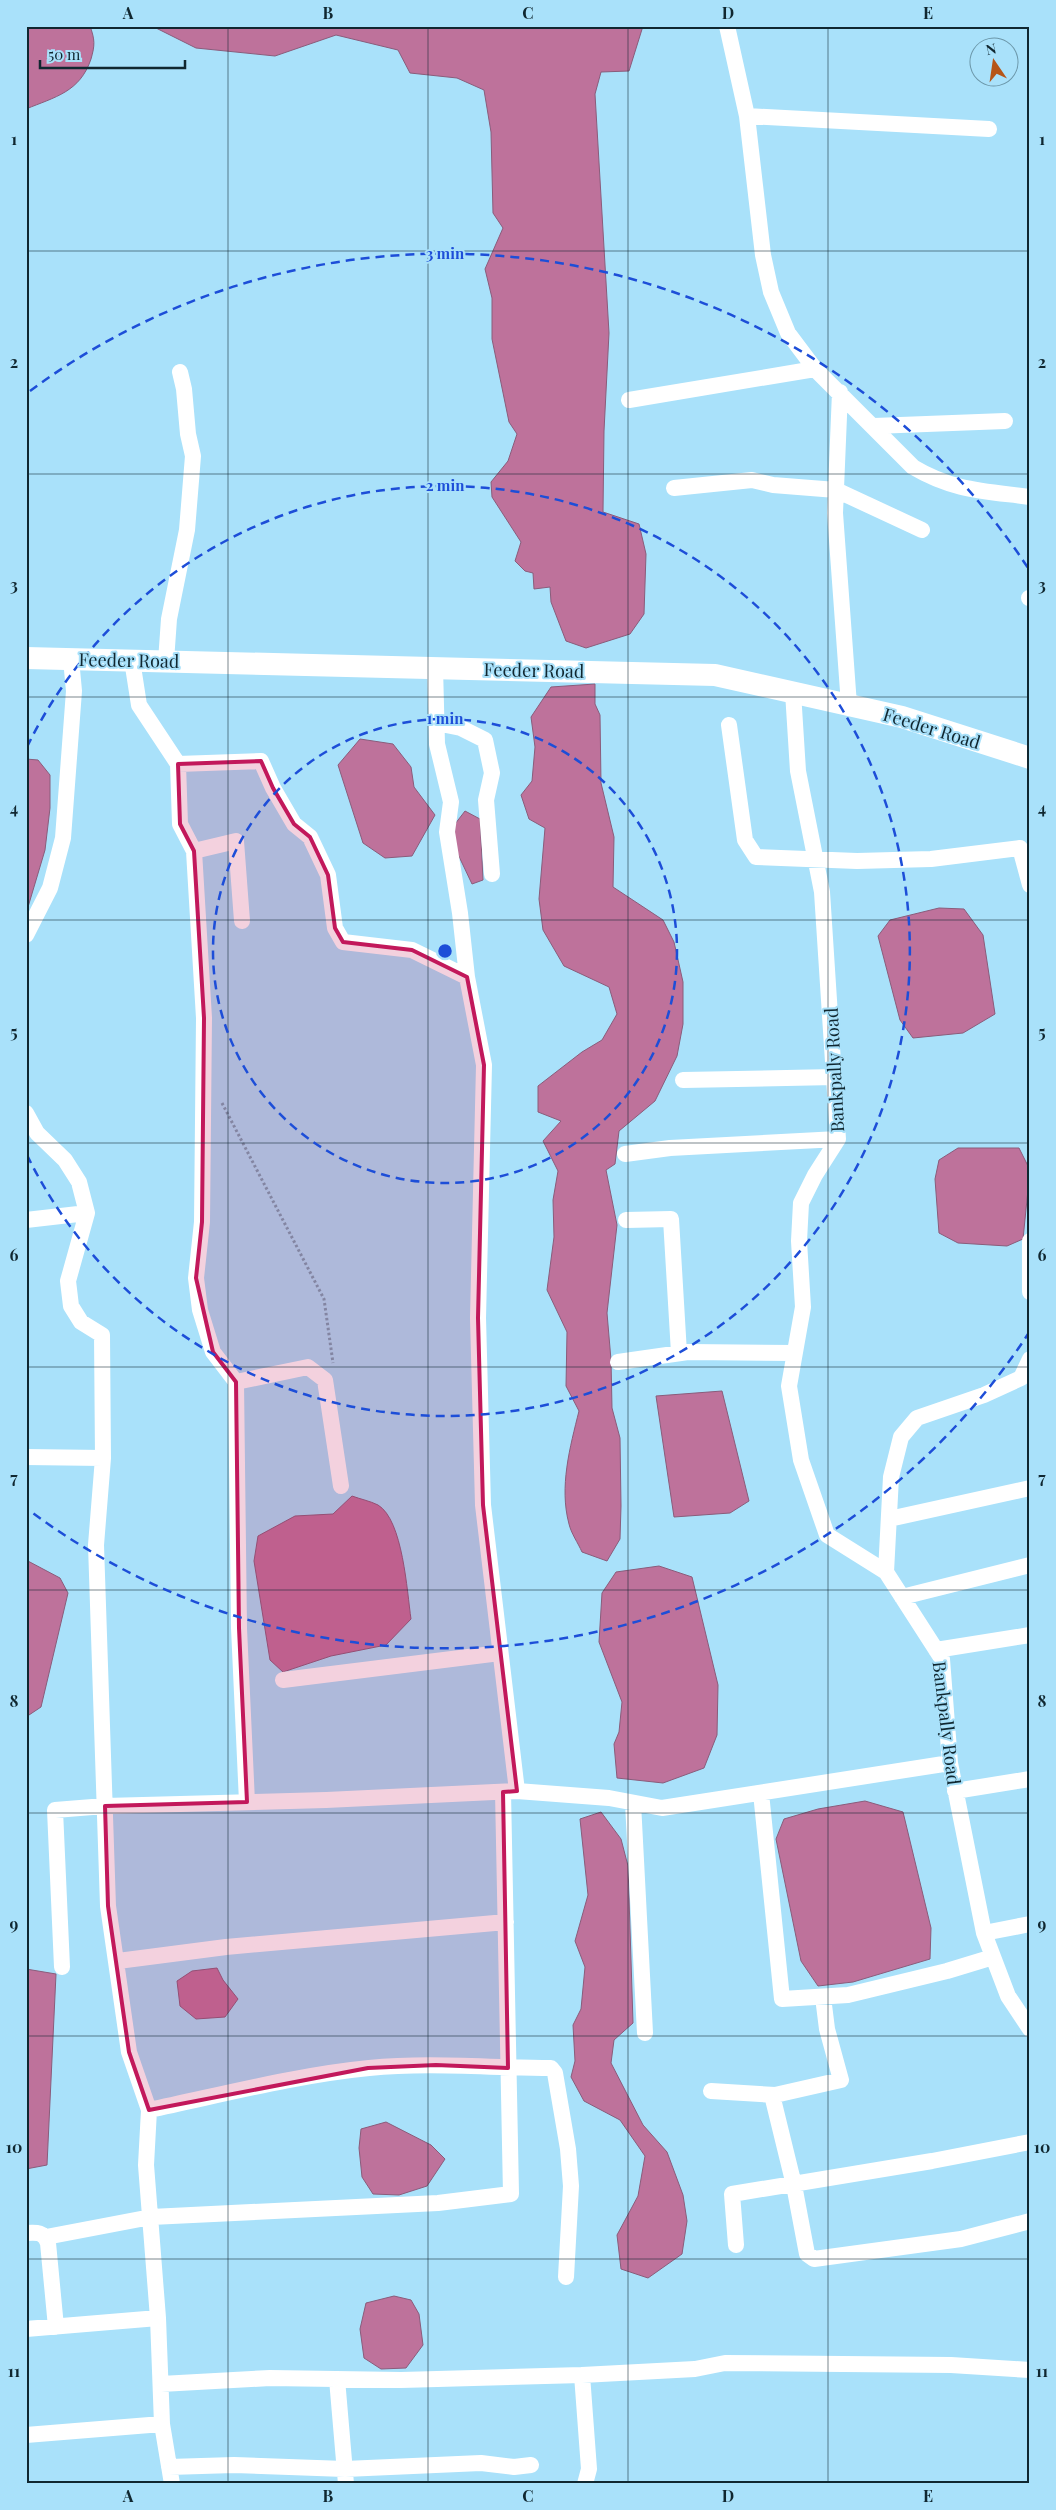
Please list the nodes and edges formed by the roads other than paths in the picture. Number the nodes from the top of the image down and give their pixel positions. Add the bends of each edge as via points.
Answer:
1 (727, 26) edge
2 (747, 116) junction
3 (989, 130) dead end
4 (815, 369) junction
5 (180, 372) dead end
6 (840, 392) junction
7 (629, 400) dead end
8 (1005, 421) dead end
9 (874, 426) junction
10 (674, 488) dead end
11 (836, 490) junction
12 (1030, 497) edge
13 (922, 530) dead end
14 (26, 658) edge
15 (71, 659) junction
16 (132, 660) junction
17 (166, 661) junction
18 (435, 668) junction
19 (793, 692) junction
20 (849, 705) junction
21 (436, 723) junction
22 (728, 725) dead end
23 (1030, 758) edge
24 (178, 764) junction
25 (194, 851) junction
26 (816, 859) junction
27 (492, 874) dead end
28 (1030, 885) edge
29 (242, 921) dead end
30 (26, 935) edge
31 (467, 977) junction
32 (835, 1078) junction
33 (683, 1080) dead end
34 (26, 1113) edge
35 (838, 1139) junction
36 (44, 1141) junction
37 (26, 1142) edge
38 (625, 1154) dead end
39 (87, 1213) junction
40 (26, 1220) edge
41 (626, 1220) dead end
42 (1030, 1241) edge
43 (1030, 1292) edge
44 (679, 1353) junction
45 (795, 1353) junction
46 (1030, 1359) edge
47 (618, 1362) dead end
48 (236, 1382) junction
49 (26, 1457) edge
50 (103, 1458) junction
51 (341, 1486) dead end
52 (1030, 1488) edge
53 (889, 1519) junction
54 (1030, 1565) edge
55 (886, 1572) junction
56 (902, 1597) junction
57 (1030, 1635) edge
58 (936, 1650) junction
59 (500, 1653) junction
60 (283, 1680) dead end
61 (950, 1763) junction
62 (1030, 1779) edge
63 (955, 1791) junction
64 (510, 1792) junction
65 (761, 1793) junction
66 (247, 1802) junction
67 (633, 1802) junction
68 (105, 1806) junction
69 (506, 1922) junction
70 (1030, 1924) edge
71 (984, 1933) junction
72 (993, 1957) junction
73 (118, 1961) junction
74 (62, 1967) dead end
75 (824, 1996) junction
76 (1023, 2008) edge
77 (1030, 2029) edge
78 (645, 2033) dead end
79 (508, 2068) junction
80 (711, 2091) dead end
81 (772, 2095) junction
82 (149, 2110) junction
83 (1030, 2142) edge
84 (794, 2185) junction
85 (151, 2217) junction
86 (1030, 2221) edge
87 (26, 2233) edge
88 (46, 2237) junction
89 (736, 2245) dead end
90 (566, 2277) dead end
91 (158, 2318) junction
92 (56, 2327) junction
93 (26, 2329) edge
94 (1030, 2370) edge
95 (582, 2375) junction
96 (337, 2379) junction
97 (161, 2384) junction
98 (162, 2424) junction
99 (26, 2435) edge
100 (532, 2465) dead end
101 (169, 2467) junction
102 (346, 2477) edge
103 (172, 2484) edge
104 (585, 2484) edge

1 - 2 street
2 - 3 street
2 - 4 street via 762,247 771,292 788,333
4 - 6 street
4 - 7 street
5 - 17 street via 193,456 187,530 168,619
6 - 9 street
6 - 11 street
8 - 9 street
9 - 12 street via 913,467 932,479 952,486
10 - 11 street via 752,480
11 - 13 street
11 - 20 street
14 - 15 street, Feeder Road
15 - 16 street, Feeder Road
15 - 30 street via 74,691 63,838 50,888
16 - 17 street, Feeder Road
16 - 24 street via 139,705
17 - 18 street, Feeder Road
18 - 19 street, Feeder Road via 715,675
18 - 21 street
19 - 20 street, Feeder Road
19 - 26 street, Bankpally Road via 798,772
20 - 23 street, Feeder Road via 902,716
21 - 27 street via 460,728 485,740 492,773 486,800
21 - 31 street via 437,744 451,802 447,832
22 - 26 street via 745,840 750,851 756,857
24 - 25 street via 180,824
24 - 31 street via 261,761 294,824 310,837 328,875 335,928 343,942 412,950
25 - 29 street via 236,841
25 - 48 street via 204,1018 202,1222 196,1278 200,1310 213,1352
26 - 28 street via 931,859 1020,848
26 - 32 street, Bankpally Road via 822,892
31 - 59 street via 484,1065 478,1318 483,1506
32 - 33 street
32 - 35 street, Bankpally Road
34 - 36 street
35 - 38 street via 670,1148
35 - 45 street, Bankpally Road via 801,1203 803,1307
36 - 37 street
36 - 39 street via 65,1160 79,1182
39 - 40 street
39 - 50 street via 68,1281 71,1306 82,1322 102,1335
41 - 44 street via 671,1219
42 - 43 street
44 - 45 street
44 - 47 street
45 - 55 street, Bankpally Road via 789,1386 799,1450 826,1535
46 - 53 street via 1021,1378 984,1395 917,1418 901,1437 891,1477
48 - 51 street via 308,1366 326,1380
48 - 66 street via 239,1628
49 - 50 street
50 - 68 street via 96,1545
52 - 53 street
53 - 55 street
54 - 56 street
55 - 56 street, Bankpally Road
56 - 58 street, Bankpally Road
57 - 58 street
58 - 61 street, Bankpally Road via 942,1659
59 - 60 street
59 - 64 street
61 - 63 street, Bankpally Road
61 - 65 street
62 - 63 street
63 - 71 street, Bankpally Road
64 - 66 street
64 - 67 street
64 - 69 street
65 - 67 street via 662,1808
65 - 75 street via 782,1999
66 - 68 street
67 - 78 street
68 - 73 street via 108,1906
68 - 74 street via 54,1810
69 - 73 street via 226,1947
69 - 79 street
70 - 71 street
71 - 72 street, Bankpally Road
72 - 75 street via 848,1996
72 - 76 street, Bankpally Road via 1008,1996
73 - 82 street via 129,2052
75 - 81 street via 827,2029 841,2080
76 - 77 street, Bankpally Road
79 - 82 street via 436,2065 368,2068
79 - 85 street via 511,2194 438,2203
79 - 90 street via 551,2068 555,2073 571,2186
80 - 81 street
81 - 84 street
82 - 85 street via 146,2165
83 - 84 street
84 - 86 street via 804,2243 807,2254 814,2259 961,2239
84 - 89 street via 732,2194
85 - 88 street
85 - 91 street
87 - 88 street via 40,2232
88 - 92 street
91 - 92 street
91 - 97 street
92 - 93 street
94 - 95 street via 951,2365 725,2362 696,2369
95 - 96 street
95 - 104 street via 589,2469
96 - 97 street via 270,2378
96 - 102 street
97 - 98 street
98 - 99 street
98 - 101 street
100 - 102 street via 514,2467 481,2463
101 - 102 street via 234,2465
101 - 103 street

